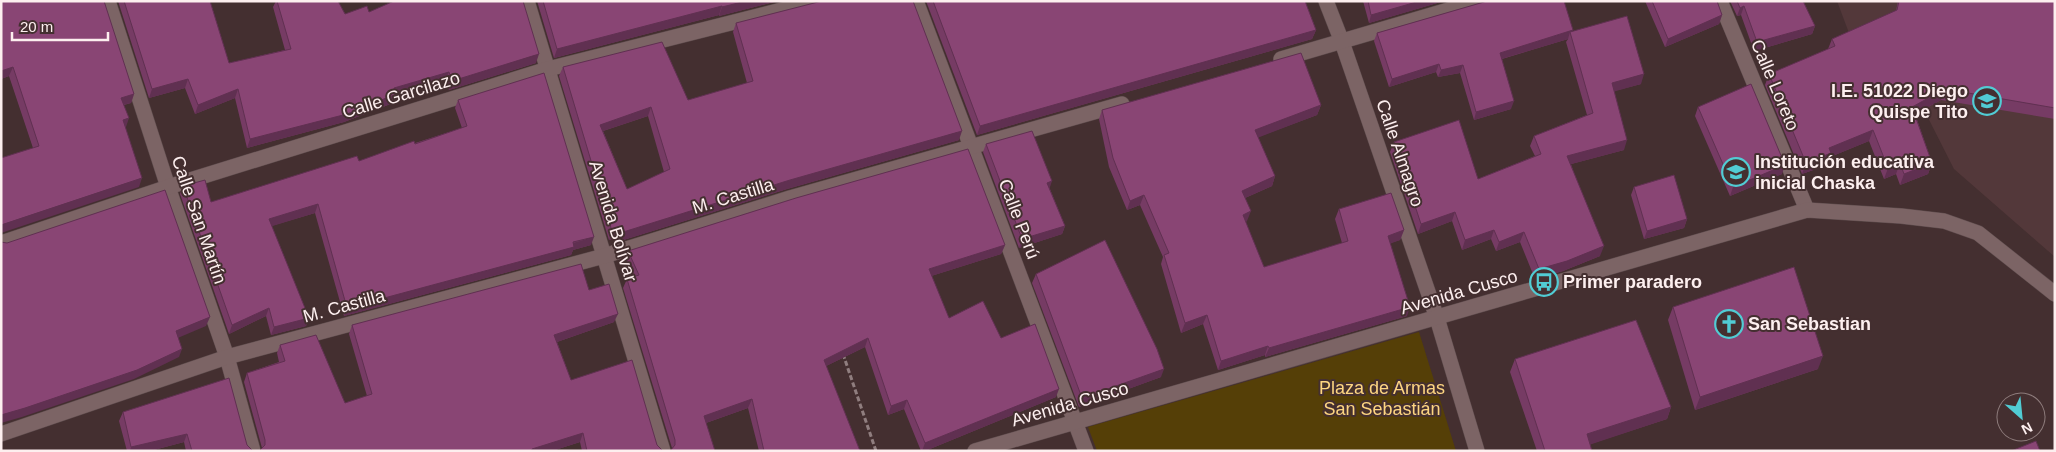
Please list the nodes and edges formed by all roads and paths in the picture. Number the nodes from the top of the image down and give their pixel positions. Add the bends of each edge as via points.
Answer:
1 (108, 1) edge
2 (527, 1) edge
3 (817, 1) edge
4 (916, 1) edge
5 (1326, 1) edge
6 (1479, 1) edge
7 (1720, 1) edge
8 (1342, 42) junction
9 (1266, 63) edge
10 (548, 69) junction
11 (1133, 101) edge
12 (972, 147) junction
13 (168, 187) junction
14 (1807, 210) junction
15 (1, 243) edge
16 (604, 256) junction
17 (2055, 294) edge
18 (1437, 318) junction
19 (841, 348) edge
20 (226, 357) junction
21 (1074, 422) junction
22 (1, 434) edge
23 (253, 451) edge
24 (663, 451) edge
25 (876, 451) edge
26 (975, 451) edge
27 (1086, 451) edge
28 (1477, 451) edge

1 - 13 street, Calle San Martín
2 - 10 street, Avenida Bolívar
3 - 10 street, Calle Garcilazo
4 - 12 street, Calle Perú
5 - 8 street, Calle Almagro
6 - 8 street
7 - 14 street, Calle Loreto
8 - 9 street
8 - 18 street, Calle Almagro
10 - 13 street, Calle Garcilazo
10 - 16 street, Avenida Bolívar
11 - 12 street, M. Castilla
12 - 16 street, M. Castilla via 790,198
12 - 21 street, Calle Perú
13 - 15 street, Calle Garcilazo
13 - 20 street, Calle San Martín
14 - 17 street, Avenida Cusco via 1944,221 1978,233
14 - 18 street, Avenida Cusco
16 - 20 street, M. Castilla
16 - 24 street, Avenida Bolívar
18 - 21 street, Avenida Cusco
18 - 28 street, Calle Almagro
19 - 25 path
20 - 22 street, M. Castilla
20 - 23 street, Calle San Martín
21 - 26 street, Avenida Cusco
21 - 27 street, Calle Perú

